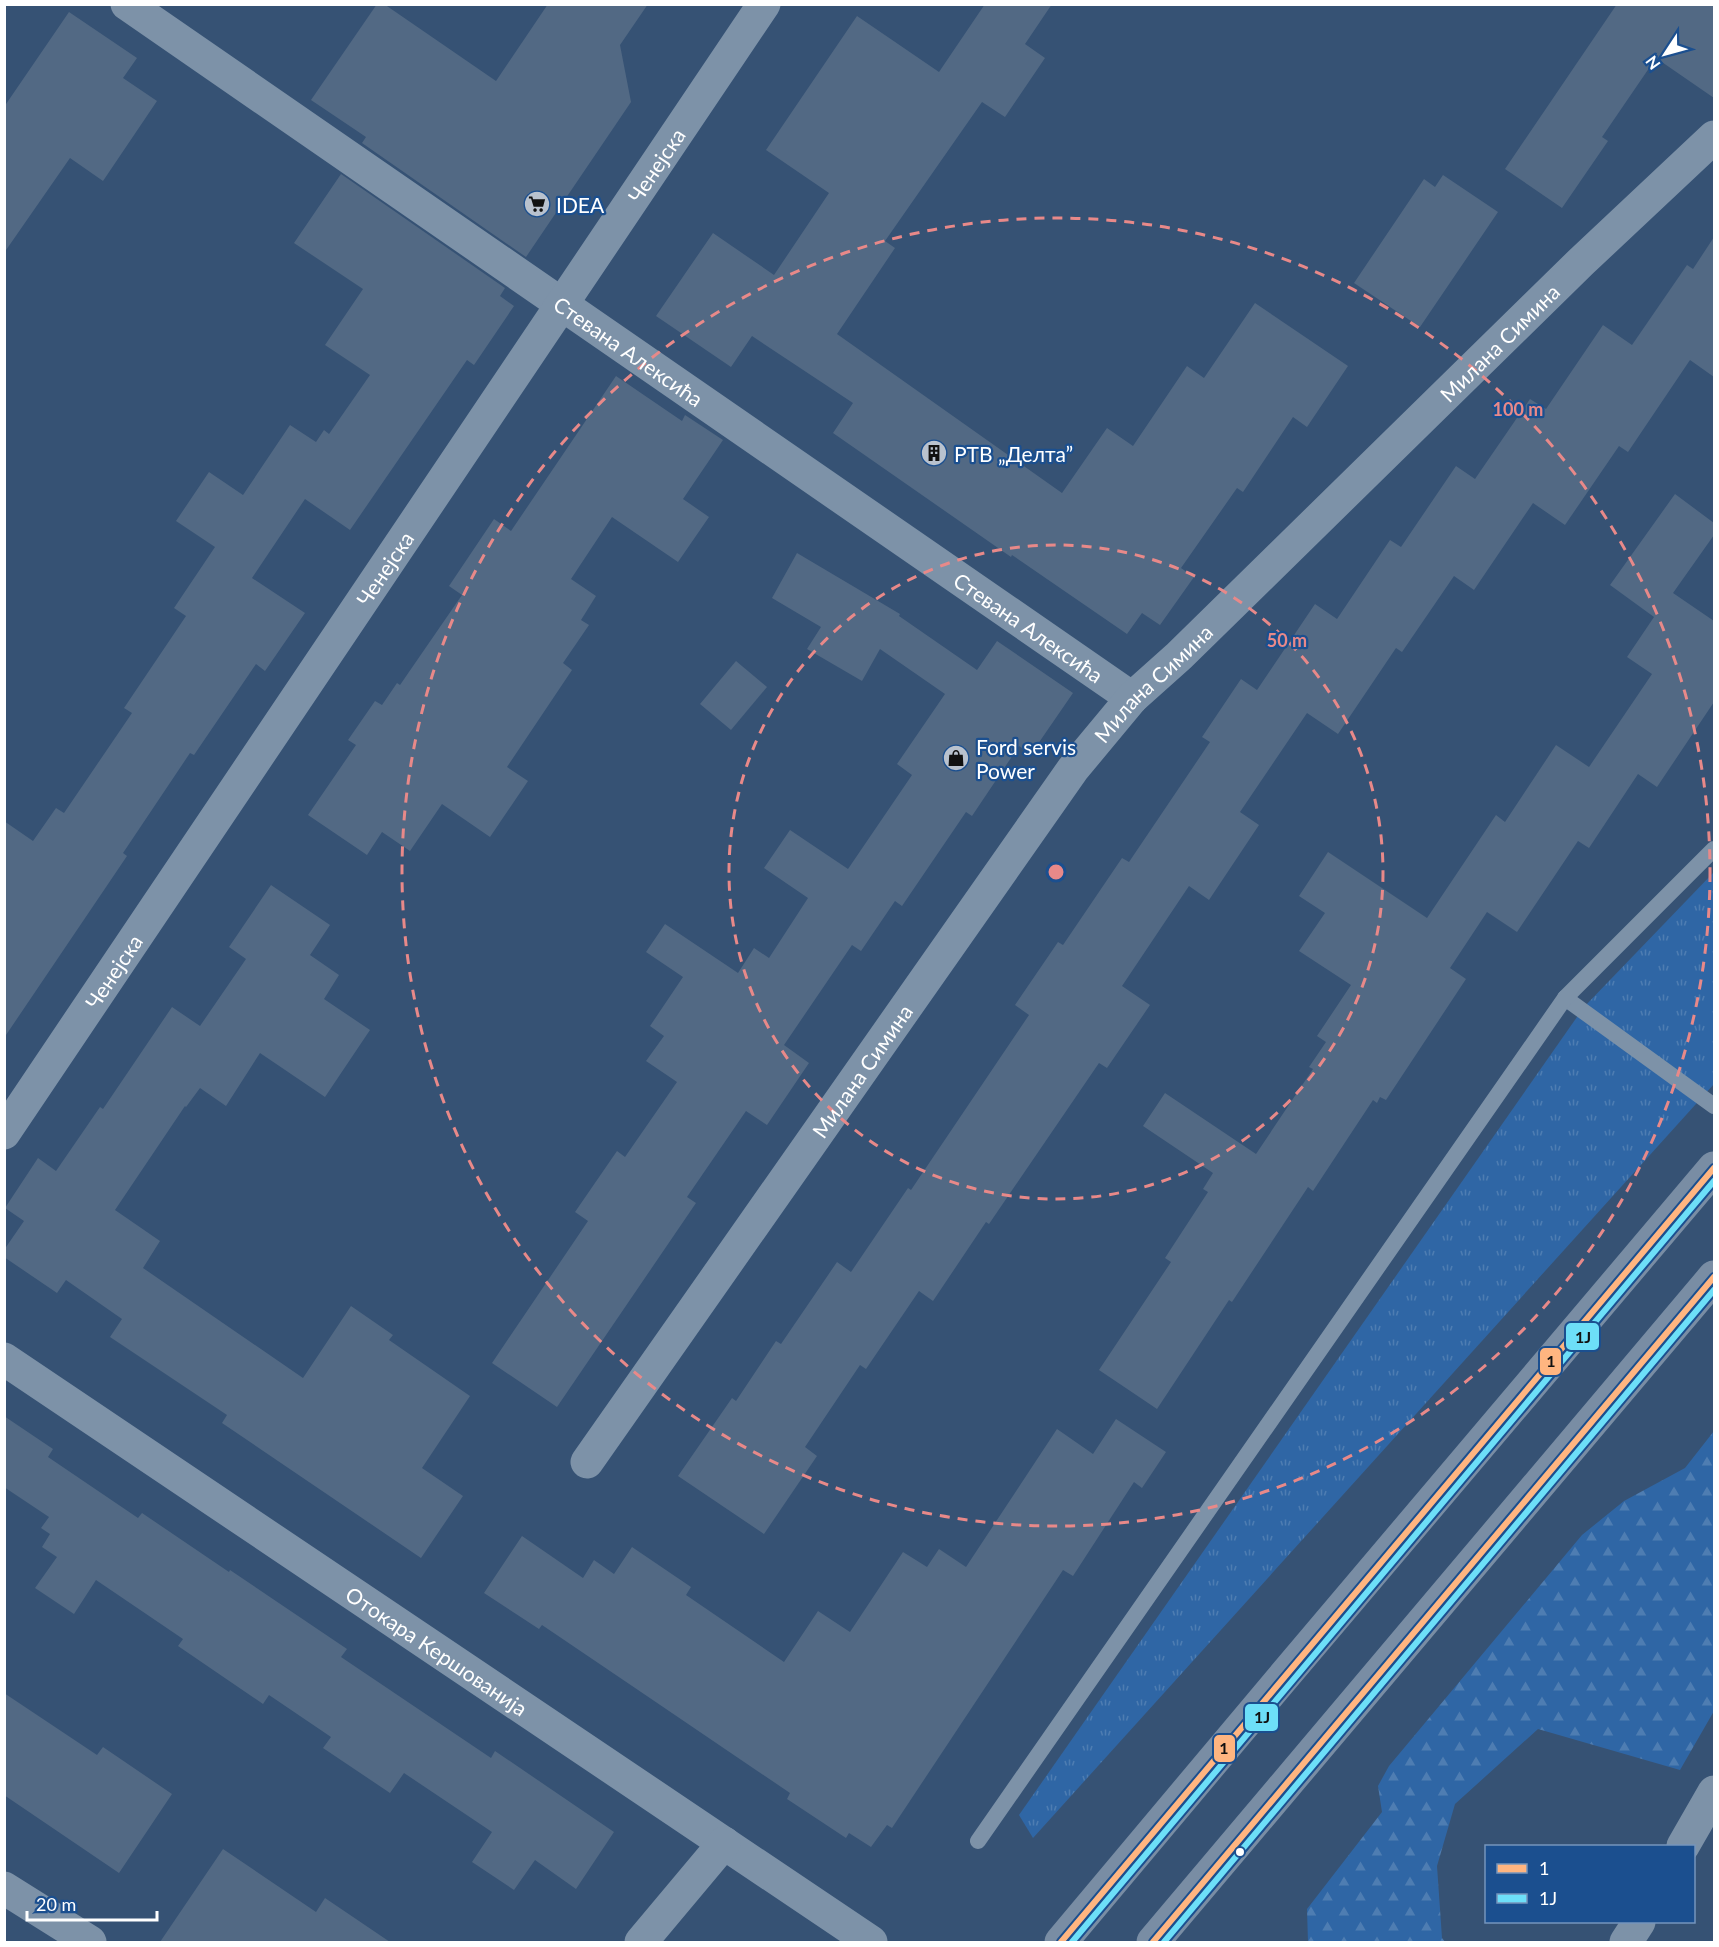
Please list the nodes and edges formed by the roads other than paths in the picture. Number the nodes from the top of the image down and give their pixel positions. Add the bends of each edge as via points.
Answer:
1 (128, 4) edge
2 (764, 4) edge
3 (1714, 137) edge
4 (562, 304) junction
5 (1132, 698) junction
6 (1714, 849) edge
7 (1565, 998) junction
8 (1714, 1106) edge
9 (4, 1133) edge
10 (1714, 1168) edge
11 (1714, 1277) edge
12 (4, 1359) edge
13 (587, 1462) dead end
14 (1714, 1792) edge
15 (978, 1841) dead end
16 (724, 1843) junction
17 (1684, 1845) edge
18 (4, 1888) edge
19 (1638, 1923) edge
20 (90, 1942) edge
21 (641, 1942) edge
22 (871, 1942) edge
23 (1061, 1942) edge
24 (1153, 1942) edge
25 (1626, 1942) edge

1 - 4 street, Стевана Алексића
2 - 4 street, Ченејска
3 - 5 street, Милана Симина
4 - 5 street, Стевана Алексића
4 - 9 street, Ченејска
5 - 13 street, Милана Симина via 1073,769
6 - 7 lane
7 - 8 lane
7 - 15 lane
10 - 23 main road
11 - 24 main road
12 - 16 street, Отокара Кершованија
14 - 17 street
16 - 21 street
16 - 22 street, Отокара Кершованија
18 - 20 street
19 - 25 street

